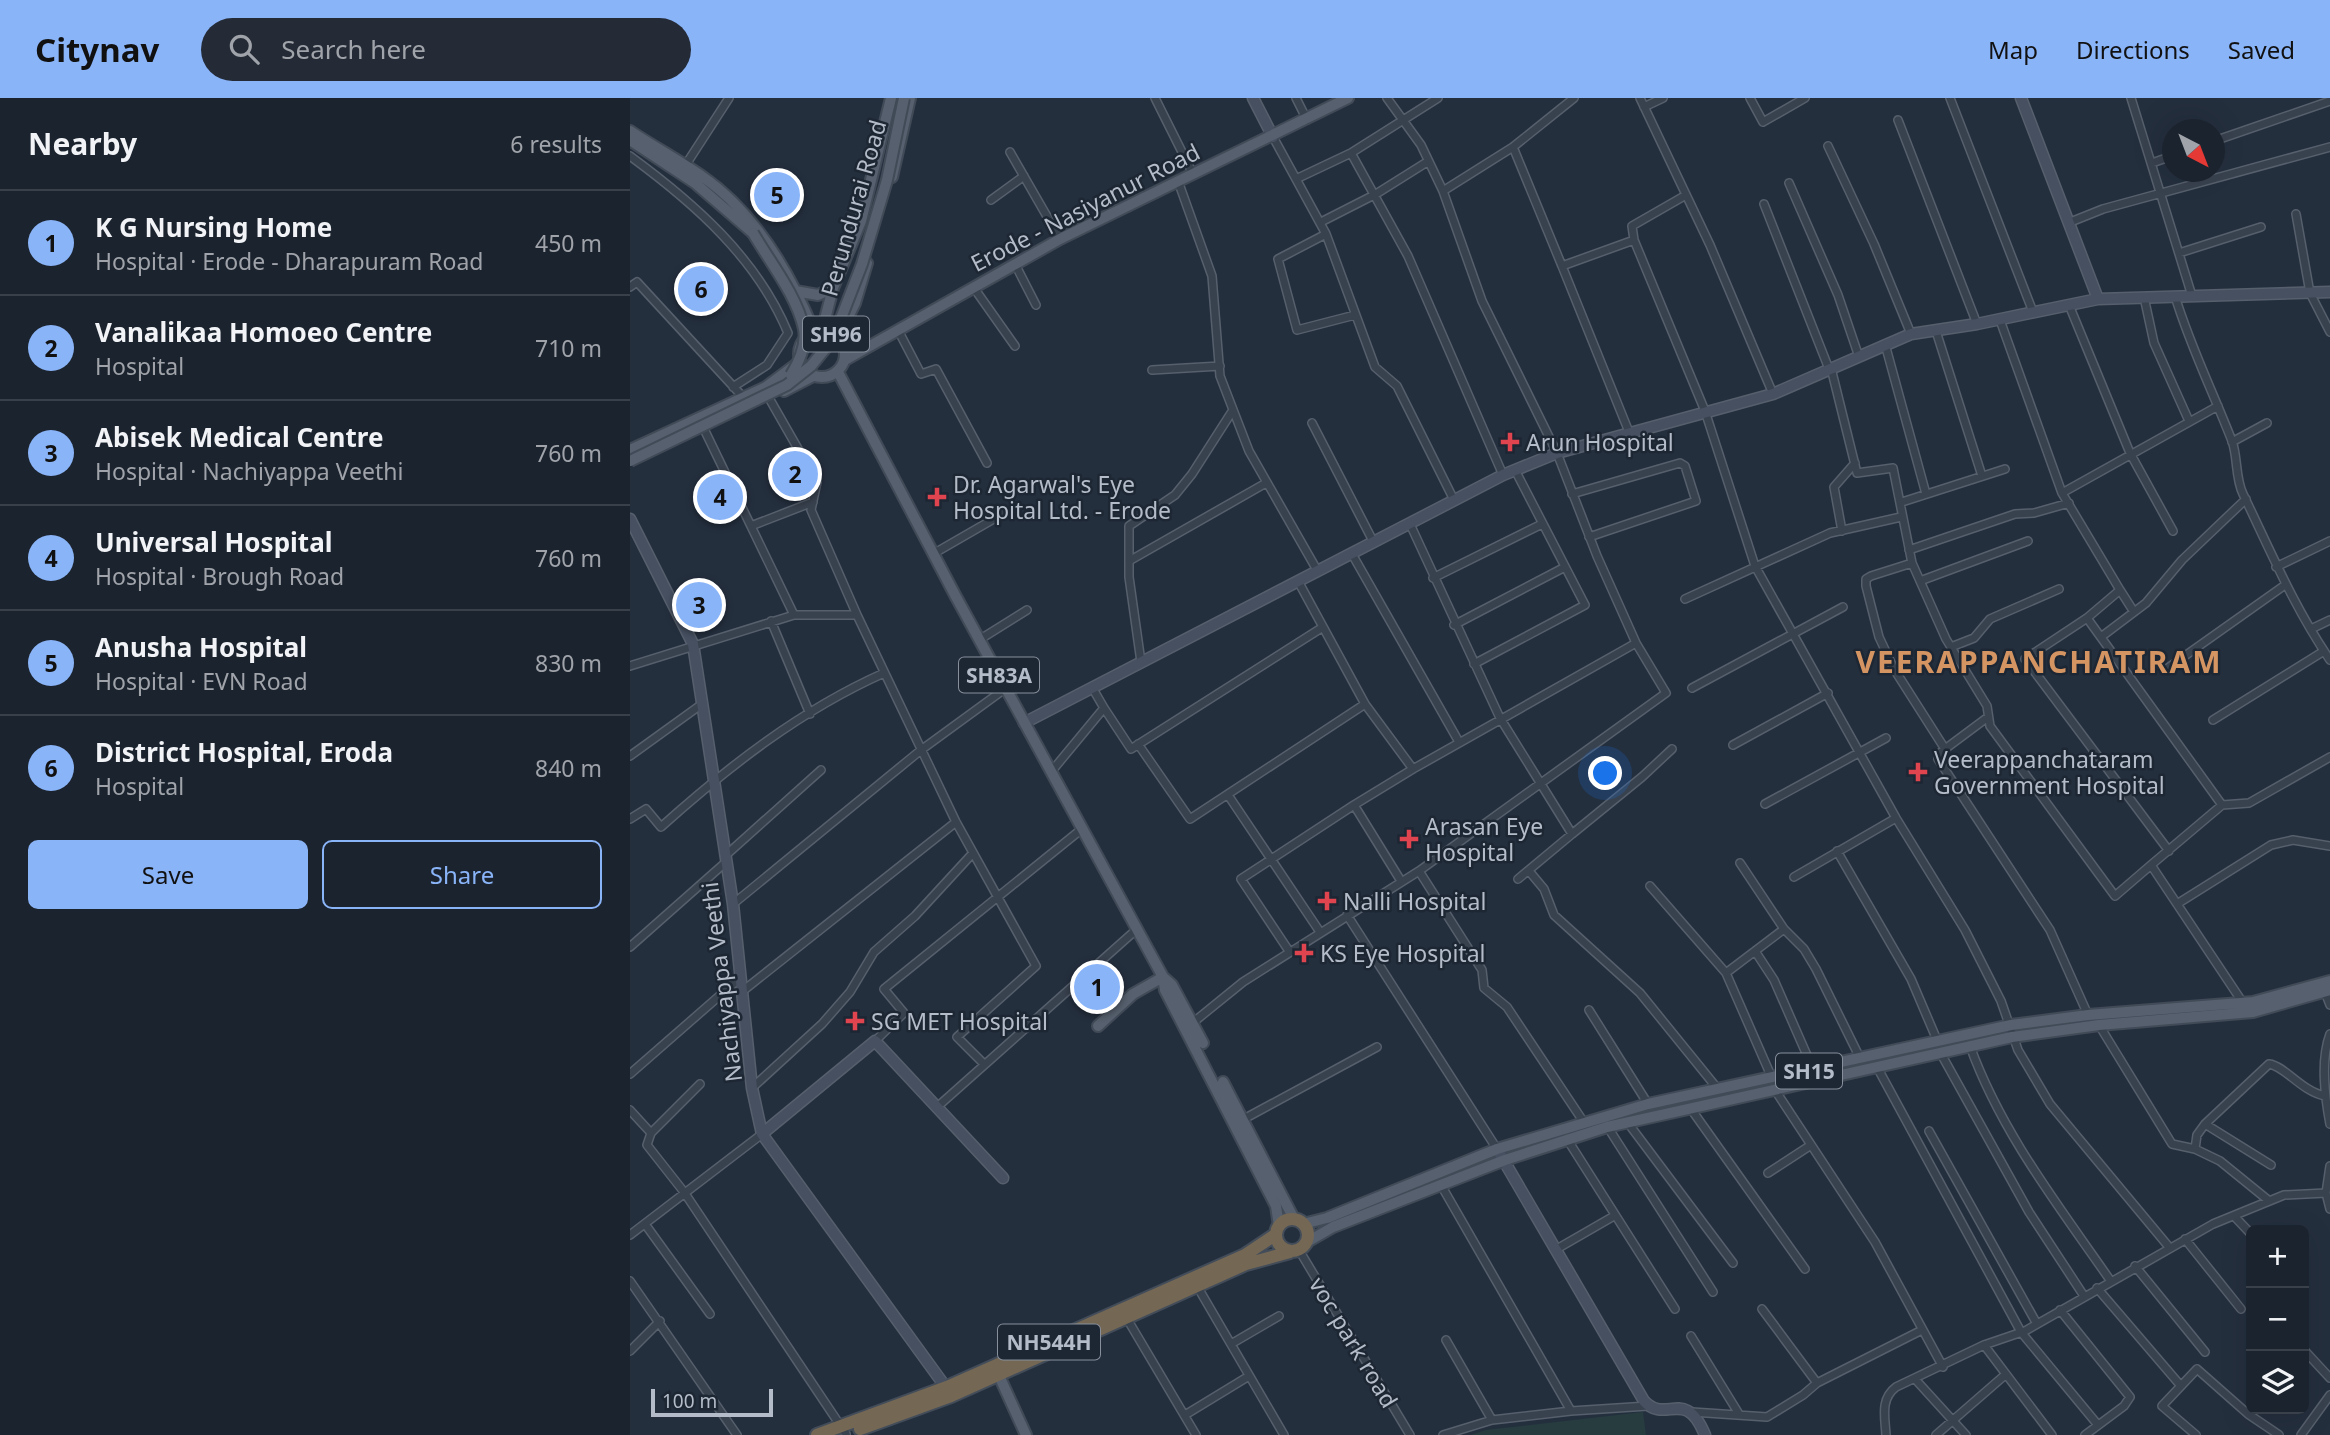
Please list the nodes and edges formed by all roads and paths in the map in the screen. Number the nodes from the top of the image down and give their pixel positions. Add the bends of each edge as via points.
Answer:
1 (729, 98) edge
2 (891, 98) edge
3 (898, 98) edge
4 (904, 98) edge
5 (910, 98) edge
6 (1155, 98) edge
7 (1253, 98) edge
8 (1296, 98) edge
9 (1348, 98) edge
10 (1387, 98) edge
11 (1438, 98) edge
12 (1574, 98) edge
13 (1640, 98) edge
14 (1662, 98) edge
15 (1750, 98) edge
16 (1805, 98) edge
17 (1950, 98) edge
18 (2021, 98) edge
19 (2134, 99) edge
20 (2330, 101) edge
21 (1644, 107) junction
22 (1307, 120) junction
23 (1898, 120) dead end
24 (1403, 122) junction
25 (630, 131) edge
26 (1273, 137) junction
27 (2225, 137) edge
28 (630, 140) edge
29 (1828, 146) dead end
30 (1513, 147) junction
31 (2330, 147) edge
32 (1010, 152) dead end
33 (1351, 153) junction
34 (630, 156) edge
35 (2162, 160) edge
36 (1427, 162) junction
37 (2152, 163) junction
38 (685, 166) junction
39 (1193, 174) junction
40 (1024, 176) junction
41 (1296, 179) junction
42 (1178, 181) junction
43 (1789, 183) dead end
44 (1443, 191) junction
45 (1376, 194) junction
46 (2161, 194) junction
47 (1686, 195) junction
48 (991, 200) dead end
49 (1764, 204) dead end
50 (2296, 214) dead end
51 (1321, 222) junction
52 (2068, 223) junction
53 (2261, 227) dead end
54 (1326, 234) junction
55 (1060, 239) junction
56 (1634, 240) junction
57 (2179, 253) junction
58 (1015, 264) junction
59 (1562, 266) junction
60 (630, 287) edge
61 (833, 288) junction
62 (974, 288) junction
63 (795, 291) junction
64 (2330, 292) edge
65 (2310, 293) junction
66 (2175, 296) junction
67 (2192, 296) junction
68 (2144, 297) junction
69 (2098, 299) junction
70 (2068, 304) junction
71 (1036, 305) dead end
72 (2033, 312) junction
73 (1355, 315) junction
74 (2000, 320) junction
75 (1977, 324) junction
76 (898, 330) junction
77 (818, 331) junction
78 (1936, 331) junction
79 (2330, 332) edge
80 (1911, 334) junction
81 (838, 336) junction
82 (1885, 344) junction
83 (1015, 346) dead end
84 (1858, 354) junction
85 (845, 360) junction
86 (800, 362) junction
87 (1220, 366) junction
88 (1830, 369) junction
89 (1152, 370) dead end
90 (838, 372) junction
91 (791, 375) junction
92 (813, 376) junction
93 (733, 387) junction
94 (1773, 394) junction
95 (743, 397) junction
96 (769, 398) junction
97 (2218, 406) junction
98 (1233, 410) junction
99 (1705, 411) junction
100 (2189, 421) junction
101 (1311, 423) dead end
102 (2267, 423) dead end
103 (704, 429) junction
104 (1629, 432) junction
105 (2232, 442) junction
106 (630, 452) edge
107 (1557, 453) junction
108 (2130, 453) junction
109 (630, 462) edge
110 (987, 463) dead end
111 (1855, 463) junction
112 (2005, 469) dead end
113 (1515, 470) junction
114 (1503, 475) junction
115 (1982, 476) junction
116 (1266, 483) junction
117 (2062, 493) junction
118 (1573, 494) junction
119 (1926, 494) junction
120 (2246, 499) junction
121 (1454, 500) junction
122 (813, 502) junction
123 (1902, 502) junction
124 (2068, 503) junction
125 (1004, 513) dead end
126 (1901, 517) junction
127 (630, 519) edge
128 (1410, 524) junction
129 (1542, 524) junction
130 (751, 526) junction
131 (1842, 531) junction
132 (2173, 531) dead end
133 (1589, 537) junction
134 (2028, 541) dead end
135 (2330, 541) edge
136 (1374, 543) junction
137 (1909, 550) junction
138 (933, 554) junction
139 (1352, 554) junction
140 (1129, 561) junction
141 (1912, 564) junction
142 (1755, 566) junction
143 (2276, 567) junction
144 (1565, 568) junction
145 (1317, 570) junction
146 (1433, 578) junction
147 (1298, 581) junction
148 (1920, 582) junction
149 (2285, 585) junction
150 (2059, 589) dead end
151 (2120, 590) junction
152 (1685, 599) dead end
153 (1843, 607) dead end
154 (1027, 611) dead end
155 (2134, 612) junction
156 (856, 614) junction
157 (794, 615) junction
158 (2087, 618) junction
159 (2330, 620) edge
160 (771, 621) junction
161 (1454, 625) junction
162 (1323, 627) junction
163 (2311, 629) junction
164 (1792, 634) junction
165 (2101, 637) junction
166 (979, 640) junction
167 (1636, 643) junction
168 (693, 644) junction
169 (1951, 647) junction
170 (2324, 651) junction
171 (2330, 660) edge
172 (1141, 662) junction
173 (1474, 664) junction
174 (630, 666) edge
175 (2165, 670) dead end
176 (884, 673) junction
177 (1006, 688) junction
178 (1692, 688) dead end
179 (1093, 689) junction
180 (1828, 693) junction
181 (702, 704) junction
182 (1365, 704) junction
183 (1104, 708) junction
184 (810, 714) junction
185 (1988, 717) junction
186 (1500, 718) junction
187 (2213, 720) dead end
188 (1024, 723) junction
189 (1886, 738) dead end
190 (1459, 741) junction
191 (1138, 744) junction
192 (1733, 745) dead end
193 (1945, 748) junction
194 (1672, 749) dead end
195 (922, 750) junction
196 (1860, 753) junction
197 (630, 756) edge
198 (2330, 757) edge
199 (1413, 769) junction
200 (821, 770) dead end
201 (1051, 772) junction
202 (714, 780) junction
203 (1541, 786) junction
204 (1228, 795) junction
205 (1765, 804) dead end
206 (2222, 805) junction
207 (1354, 806) junction
208 (1896, 818) junction
209 (630, 819) edge
210 (956, 822) junction
211 (1083, 828) junction
212 (1572, 834) junction
213 (2330, 846) edge
214 (2169, 850) junction
215 (1837, 851) junction
216 (973, 853) junction
217 (726, 859) junction
218 (1270, 860) junction
219 (1740, 863) dead end
220 (2151, 865) junction
221 (1419, 871) junction
222 (1529, 871) junction
223 (1794, 877) dead end
224 (1518, 880) dead end
225 (1401, 881) junction
226 (1650, 886) dead end
227 (998, 899) junction
228 (733, 904) junction
229 (2177, 904) junction
230 (1347, 915) junction
231 (1136, 929) junction
232 (1784, 929) junction
233 (1320, 932) junction
234 (630, 947) edge
235 (1289, 951) junction
236 (1755, 951) junction
237 (1726, 973) junction
238 (741, 977) junction
239 (1163, 977) junction
240 (2328, 988) edge
241 (744, 990) junction
242 (2243, 1003) junction
243 (2330, 1005) edge
244 (1590, 1010) dead end
245 (2088, 1015) junction
246 (2099, 1025) junction
247 (1098, 1026) dead end
248 (1189, 1026) junction
249 (2012, 1031) junction
250 (2330, 1034) edge
251 (1937, 1040) junction
252 (875, 1041) junction
253 (1970, 1046) junction
254 (1377, 1047) dead end
255 (1940, 1052) junction
256 (1860, 1058) junction
257 (984, 1064) junction
258 (1877, 1067) junction
259 (1813, 1070) junction
260 (630, 1074) edge
261 (1772, 1078) junction
262 (700, 1084) dead end
263 (752, 1088) junction
264 (1717, 1088) junction
265 (1776, 1090) junction
266 (2325, 1096) junction
267 (1648, 1104) junction
268 (936, 1108) junction
269 (1691, 1109) junction
270 (630, 1110) edge
271 (1602, 1116) junction
272 (1242, 1120) junction
273 (1583, 1121) junction
274 (1628, 1123) junction
275 (2205, 1124) junction
276 (2330, 1124) edge
277 (1607, 1127) junction
278 (1928, 1131) dead end
279 (651, 1133) junction
280 (762, 1135) junction
281 (1567, 1139) junction
282 (1811, 1144) junction
283 (1497, 1149) junction
284 (2195, 1149) junction
285 (1505, 1160) junction
286 (2271, 1165) dead end
287 (2330, 1166) edge
288 (1768, 1173) dead end
289 (1003, 1178) dead end
290 (1441, 1185) junction
291 (684, 1192) junction
292 (2326, 1194) junction
293 (2268, 1200) junction
294 (2330, 1207) edge
295 (1614, 1216) junction
296 (2235, 1217) junction
297 (1298, 1221) junction
298 (645, 1224) junction
299 (2246, 1229) edge
300 (1277, 1231) junction
301 (630, 1236) edge
302 (2185, 1239) junction
303 (2169, 1247) junction
304 (1298, 1248) junction
305 (1555, 1250) junction
306 (1733, 1264) dead end
307 (2135, 1266) junction
308 (1805, 1269) dead end
309 (2110, 1280) junction
310 (630, 1281) edge
311 (1197, 1286) junction
312 (2097, 1288) junction
313 (1713, 1292) dead end
314 (2084, 1296) junction
315 (1675, 1309) dead end
316 (1762, 1309) dead end
317 (2241, 1309) dead end
318 (2060, 1310) junction
319 (710, 1314) dead end
320 (1279, 1316) dead end
321 (1126, 1317) junction
322 (660, 1321) junction
323 (2037, 1324) junction
324 (1922, 1330) junction
325 (2021, 1332) junction
326 (1690, 1336) dead end
327 (1446, 1340) dead end
328 (1231, 1344) junction
329 (632, 1345) edge
330 (1984, 1345) junction
331 (2305, 1351) edge
332 (2205, 1352) dead end
333 (1943, 1367) junction
334 (997, 1371) junction
335 (2005, 1375) junction
336 (1249, 1376) junction
337 (2330, 1378) edge
338 (1915, 1379) junction
339 (1817, 1382) junction
340 (2181, 1386) junction
341 (949, 1392) junction
342 (2330, 1395) edge
343 (1648, 1406) junction
344 (1571, 1411) junction
345 (1692, 1412) junction
346 (1739, 1414) junction
347 (1185, 1415) junction
348 (1492, 1420) junction
349 (1954, 1421) junction
350 (2098, 1425) junction
351 (869, 1430) edge
352 (843, 1432) edge
353 (737, 1435) edge
354 (817, 1435) edge
355 (1026, 1435) edge
356 (1196, 1435) edge
357 (1284, 1435) edge
358 (1410, 1435) edge
359 (1443, 1435) edge
360 (1705, 1435) edge
361 (1886, 1435) edge
362 (1936, 1435) edge
363 (1966, 1435) edge
364 (2052, 1435) edge
365 (2085, 1435) edge
366 (2196, 1435) edge
367 (2279, 1435) edge
368 (2301, 1435) edge

1 - 38 street
2 - 61 main road via 861,221
3 - 91 main road, Perundurai Road / SH96, bridge via 881,178 841,314 810,360
4 - 109 main road, Perundurai Road / SH96, bridge via 860,274 833,339 811,366 787,385
5 - 81 main road via 877,232 855,303
6 - 39 street
7 - 26 street
8 - 22 street
9 - 22 main road, Erode - Nasiyanur Road
10 - 24 street
11 - 24 street
12 - 30 street
13 - 21 street
14 - 21 street
15 - 16 street via 1763,122
17 - 72 street
18 - 52 street
19 - 37 street
20 - 27 street
21 - 47 street
22 - 26 main road, Erode - Nasiyanur Road
23 - 75 street
24 - 33 street
24 - 36 street via 1421,145
25 - 38 main road
26 - 39 main road, Erode - Nasiyanur Road
26 - 41 street
28 - 91 main road, bridge via 695,183 753,233 789,293 804,329 800,360
29 - 80 street
30 - 44 street
30 - 59 street
31 - 46 street
32 - 40 street
33 - 41 street
33 - 45 street
34 - 93 street via 672,187 736,248 778,310 788,333 767,365
35 - 37 street
36 - 44 street
36 - 45 street
37 - 46 street
38 - 63 main road via 760,230
39 - 42 main road, Erode - Nasiyanur Road
40 - 48 street
40 - 55 street
41 - 51 street
42 - 55 main road, Erode - Nasiyanur Road
42 - 87 street via 1212,276
43 - 84 street via 1838,295
44 - 107 street via 1482,301
45 - 51 street
45 - 114 street via 1408,256
46 - 52 street
46 - 57 street
47 - 56 street via 1632,226
47 - 94 street
49 - 88 street
50 - 65 street
51 - 54 street
52 - 69 street
53 - 57 street
54 - 73 street
54 - 73 street via 1278,259 1297,330
55 - 58 main road, Erode - Nasiyanur Road
56 - 59 street
56 - 99 street
57 - 67 street
58 - 62 main road, Erode - Nasiyanur Road
58 - 71 street
59 - 104 street
60 - 93 street via 637,282
61 - 63 main road via 818,295
61 - 77 main road
62 - 76 main road, Erode - Nasiyanur Road
62 - 83 street
63 - 77 main road
64 - 65 street
65 - 67 street
65 - 79 street
66 - 67 street
66 - 68 street
66 - 97 street
68 - 69 street
68 - 100 street via 2154,343
69 - 70 street
70 - 72 street
70 - 108 street
72 - 74 street
73 - 121 street via 1375,367 1397,386
74 - 75 street
74 - 117 street
75 - 78 street
76 - 85 main road, Erode - Nasiyanur Road
76 - 110 street via 921,374 936,369
77 - 81 main road
77 - 86 main road via 802,342
78 - 80 street
78 - 115 street
80 - 82 street
81 - 85 main road
82 - 84 street
82 - 119 street
84 - 88 street
85 - 90 main road
86 - 92 main road
86 - 95 main road, SH96 via 766,387
87 - 89 street
87 - 98 street
88 - 94 street
88 - 111 street
90 - 92 main road
90 - 138 main road, SH83A
91 - 106 main road, Perundurai Road / SH96
92 - 96 main road, SH96
93 - 95 street
94 - 99 street
95 - 106 main road, SH96
96 - 103 main road, SH96
96 - 122 street via 817,482
97 - 100 street
97 - 105 street
98 - 116 street
98 - 140 street via 1175,495 1129,526
99 - 104 street
99 - 142 street
100 - 108 street
101 - 136 street
102 - 105 street
103 - 109 main road, SH96
103 - 130 street
104 - 107 street
105 - 120 street
107 - 113 street
107 - 118 street
108 - 117 street
108 - 132 street
111 - 123 street via 1857,473 1893,468
111 - 131 street via 1834,487
112 - 115 street
113 - 114 street
113 - 129 street
114 - 121 street
115 - 119 street
116 - 140 street
116 - 145 street
117 - 124 street
118 - 133 street
118 - 133 street via 1680,463 1685,467 1696,501
119 - 123 street
120 - 143 street
120 - 155 street
121 - 128 street
122 - 130 street
122 - 156 street via 811,509
123 - 126 street
124 - 137 street via 2015,514
124 - 151 street
125 - 138 street
126 - 131 street
126 - 137 street
127 - 168 street, Nachiyappa Veethi
128 - 136 street
128 - 146 street
129 - 144 street
129 - 146 street
130 - 157 street
131 - 142 street
133 - 167 street
134 - 148 street
135 - 143 street
136 - 139 street
137 - 141 street
138 - 166 main road, SH83A
139 - 145 street
139 - 190 street
140 - 172 street
141 - 148 street
141 - 193 street via 1871,576 1866,586 1890,662
142 - 152 street
142 - 164 street
143 - 149 street
144 - 161 street
144 - 173 street via 1585,605
145 - 147 street
146 - 161 street
147 - 162 street
147 - 172 street
148 - 169 street
149 - 163 street
149 - 175 street
150 - 169 street via 1984,622 1978,636
151 - 155 street
151 - 158 street
153 - 164 street
154 - 166 street
155 - 165 street
156 - 157 street
156 - 176 street
157 - 160 street
158 - 165 street
158 - 214 street via 2025,659
159 - 163 street
160 - 168 street
160 - 184 street
161 - 173 street
162 - 182 street
162 - 191 street
163 - 170 street
164 - 178 street
164 - 180 street
165 - 206 street
166 - 177 main road, SH83A
167 - 186 street
167 - 203 street via 1666,693
168 - 174 street
168 - 181 street, Nachiyappa Veethi
169 - 185 street via 1987,706
170 - 171 street
170 - 187 street
172 - 179 street
173 - 186 street
176 - 184 street
176 - 195 street
177 - 188 main road, SH83A
177 - 195 street
179 - 183 street
179 - 188 street
180 - 192 street
180 - 196 street
181 - 197 street
181 - 202 street, Nachiyappa Veethi
182 - 199 street
182 - 204 street
183 - 191 street via 1131,749
183 - 201 street
184 - 202 street via 785,726
185 - 193 street
185 - 220 street via 1990,726 2115,896
186 - 190 street
186 - 203 street
188 - 201 main road, SH83A
189 - 196 street
190 - 199 street
191 - 204 street via 1190,819
193 - 245 street via 1939,762 2050,930
194 - 212 street
195 - 210 street
195 - 228 street
196 - 205 street
196 - 208 street
198 - 206 street via 2249,803
199 - 207 street
200 - 217 street
201 - 211 main road, SH83A
202 - 209 street via 661,827 646,809
202 - 217 street, Nachiyappa Veethi
203 - 212 street
203 - 221 street
204 - 218 street
206 - 214 street
207 - 218 street
207 - 225 street
208 - 215 street
208 - 249 street via 1965,930
210 - 216 street
210 - 241 street
211 - 227 street
211 - 231 main road, SH83A
212 - 222 street
213 - 229 street via 2293,840 2271,845
214 - 220 street
215 - 223 street
215 - 251 street via 1911,979
216 - 227 street
216 - 263 street via 915,916 874,952 850,992 822,1024
217 - 228 street, Nachiyappa Veethi
217 - 234 street
218 - 233 street
218 - 235 street via 1241,879
219 - 232 street
220 - 229 street
221 - 225 street
221 - 273 street via 1482,970 1484,988 1507,1006
222 - 224 street
222 - 264 street via 1544,888 1555,915 1640,993
225 - 230 street
226 - 237 street
227 - 252 street via 884,989 904,1013
227 - 257 street via 1036,966 957,1037
228 - 238 street, Nachiyappa Veethi
229 - 242 street
230 - 233 street
230 - 283 street
231 - 239 main road, SH83A
231 - 257 street
232 - 236 street
232 - 256 street via 1816,969
233 - 235 street
235 - 248 street
236 - 237 street
236 - 259 street via 1774,980
237 - 261 street
238 - 241 street, Nachiyappa Veethi
238 - 260 street
239 - 247 main road via 1133,994
239 - 248 main road, SH83A via 1165,990
240 - 242 main road, SH15
240 - 243 street
240 - 246 main road, SH15 via 2253,1012
241 - 263 street, Nachiyappa Veethi
242 - 245 main road, SH15
244 - 267 street
245 - 249 main road, SH15
246 - 249 main road, SH15
246 - 284 street via 2166,1138 2177,1147
248 - 272 main road, SH83A
248 - 300 main road, SH83A via 1276,1206
249 - 251 main road, SH15
249 - 253 main road, SH15
249 - 303 street via 2044,1094 2068,1128
250 - 266 street
251 - 256 main road, SH15
252 - 268 street
252 - 280 street
253 - 255 main road, SH15
253 - 309 street via 2009,1130
254 - 272 street
255 - 258 main road, SH15
255 - 314 street via 2029,1212
256 - 259 main road, SH15
257 - 268 street
258 - 265 main road, SH15
258 - 325 street
259 - 261 main road, SH15
261 - 264 main road, SH15
262 - 279 street
263 - 280 street, Nachiyappa Veethi
264 - 267 main road, SH15
265 - 269 main road, SH15
265 - 282 street
266 - 275 street via 2300,1086 2269,1064
266 - 276 street
267 - 271 main road, SH15
268 - 289 street
269 - 274 main road, SH15
269 - 308 street
270 - 279 street
271 - 273 main road, SH15
271 - 277 street
272 - 297 main road, SH83A
273 - 283 main road, SH15
274 - 277 main road, SH15
274 - 306 street
275 - 284 street
275 - 286 street
277 - 281 main road, SH15
277 - 313 street
278 - 323 street
279 - 291 street via 647,1145
280 - 291 street
280 - 341 street, Nachiyappa Veethi
281 - 285 main road, SH15
281 - 295 street
282 - 288 street
282 - 324 street via 1875,1242
283 - 285 street
283 - 297 main road, SH15 via 1327,1218
284 - 293 street via 2220,1161
285 - 290 main road, SH15
285 - 305 street
287 - 292 street
290 - 304 main road, SH15 via 1333,1227
290 - 344 street
291 - 298 street
291 - 352 street
292 - 293 street
292 - 294 street
293 - 296 street
295 - 305 street
295 - 315 street
296 - 299 street
296 - 302 street
297 - 300 highway, NH544H
297 - 304 highway via 1307,1230
298 - 301 street
298 - 319 street
300 - 304 highway via 1278,1244
300 - 334 highway, NH544H via 1245,1255
302 - 303 street
302 - 317 street
303 - 307 street
304 - 311 highway, NH544H
304 - 358 street, voc park road
305 - 343 street
307 - 309 street
307 - 332 street
309 - 312 street
310 - 322 street
311 - 321 highway, NH544H
311 - 328 street
312 - 314 street
312 - 340 street
314 - 318 street
316 - 339 street
318 - 323 street
318 - 350 street via 2130,1397
320 - 328 street
321 - 334 highway, NH544H
321 - 347 street
322 - 329 street
322 - 353 street
323 - 325 street
324 - 333 street
324 - 339 street
325 - 330 street
325 - 350 street
326 - 346 street
327 - 348 street
328 - 336 street
330 - 333 street
330 - 335 street
331 - 337 street
333 - 338 street
334 - 341 highway, NH544H
334 - 355 main road
335 - 349 street
335 - 364 street
336 - 347 street
336 - 357 street
338 - 349 street
338 - 361 street via 1886,1397
339 - 346 street via 1767,1417
340 - 366 street via 2162,1406
340 - 367 street via 2197,1369
341 - 351 highway, NH544H
341 - 352 highway, NH544H
342 - 368 street
343 - 344 street
343 - 345 street
344 - 348 street
345 - 346 street
345 - 360 street
347 - 356 street
348 - 359 street
349 - 362 street
349 - 363 street
350 - 365 street
351 - 352 highway, NH544H
352 - 354 highway, NH544H

